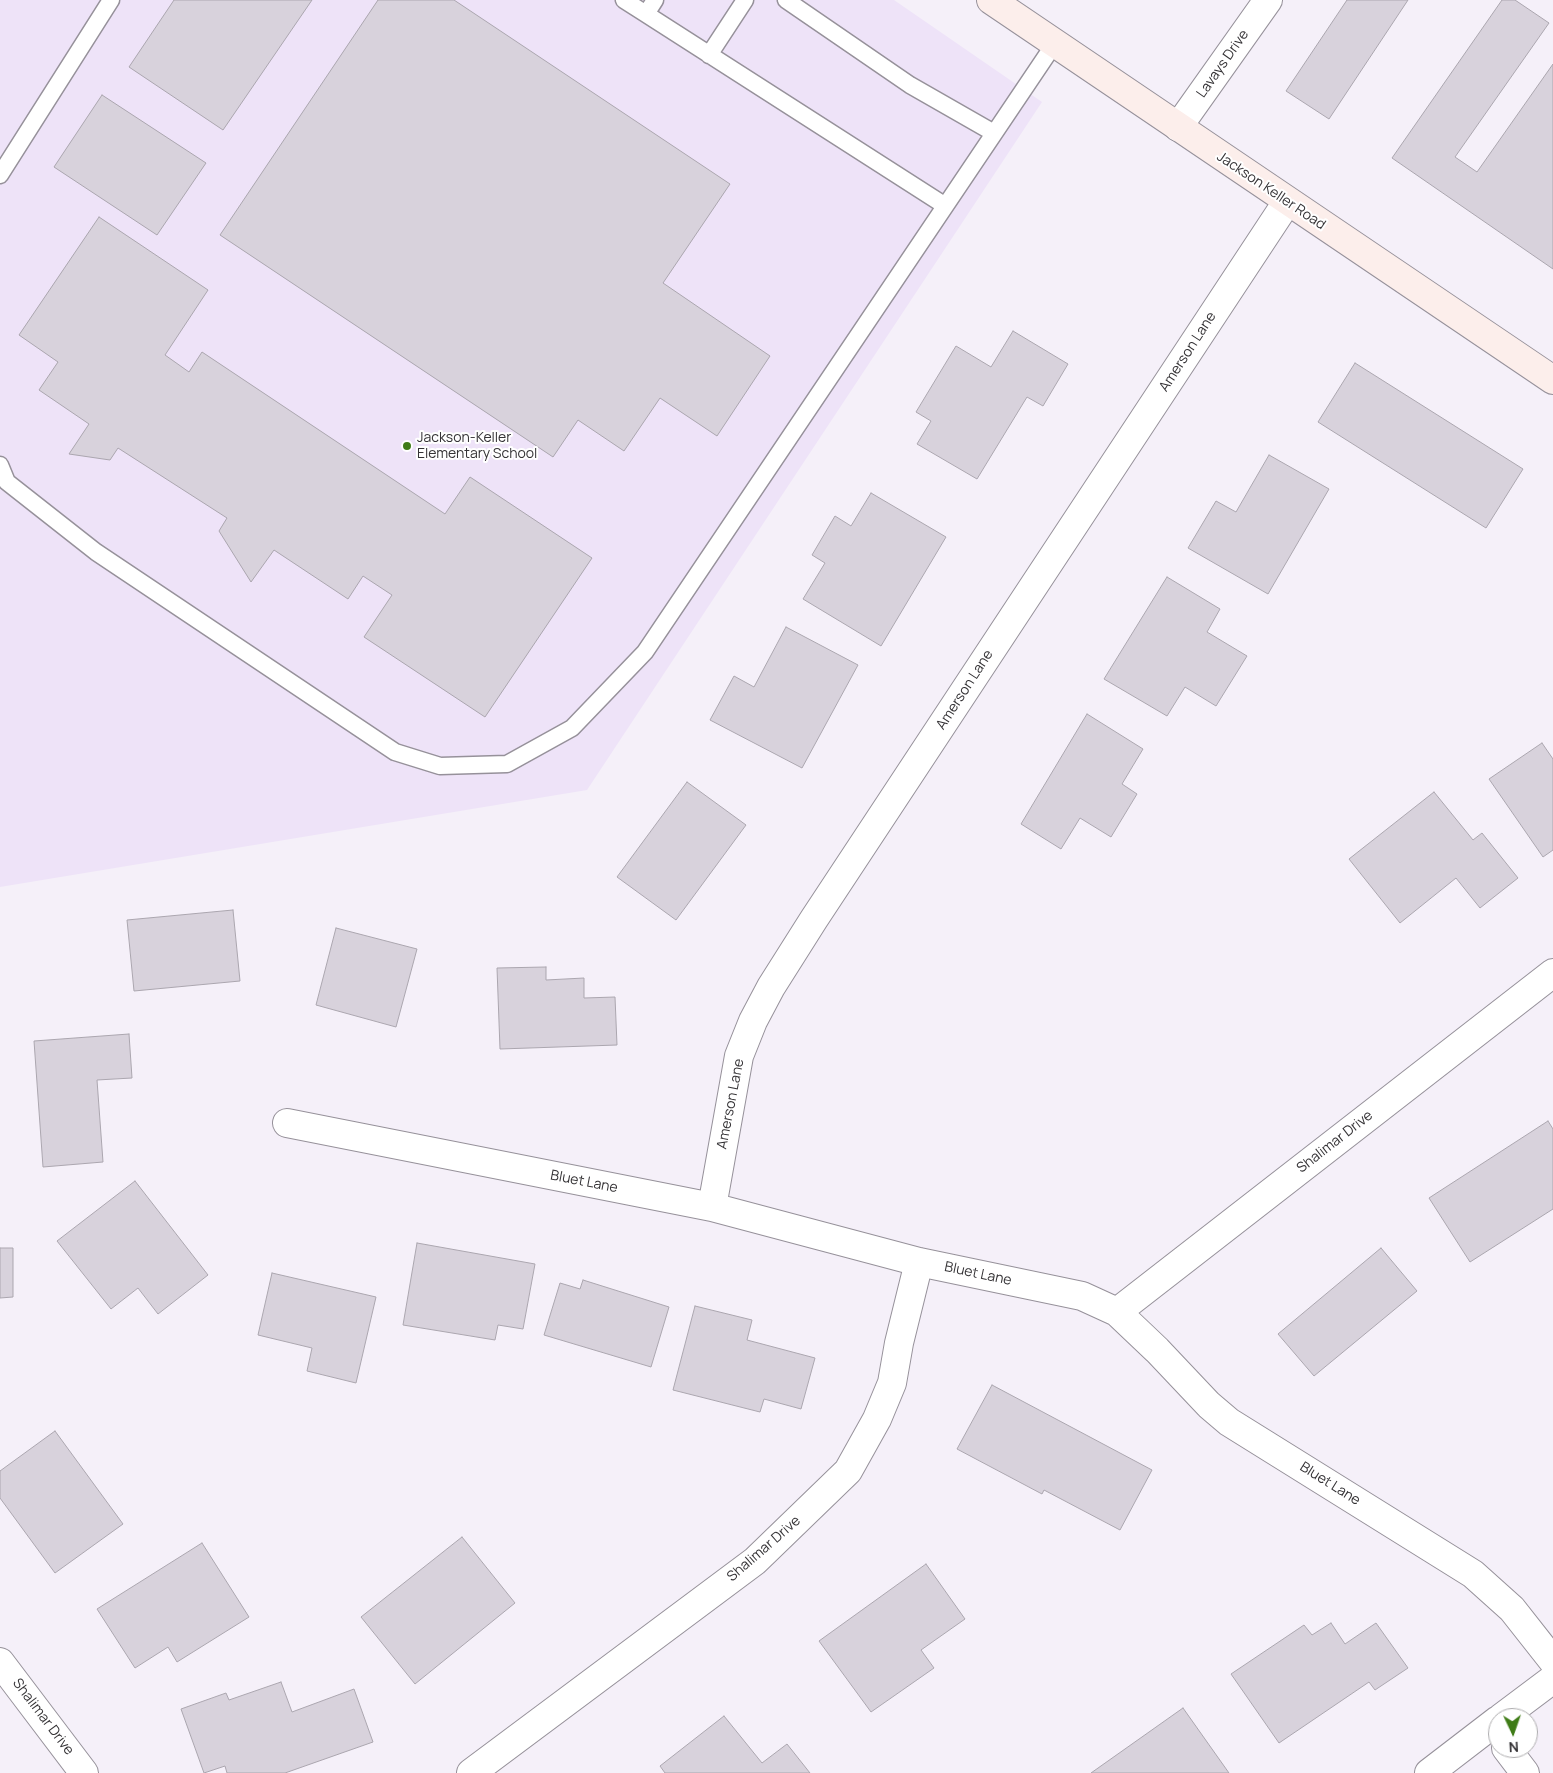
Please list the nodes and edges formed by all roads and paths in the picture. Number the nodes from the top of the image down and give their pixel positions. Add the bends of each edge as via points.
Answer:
1 (112, 0) edge
2 (624, 0) edge
3 (655, 0) edge
4 (745, 0) edge
5 (786, 0) edge
6 (991, 0) edge
7 (1268, 0) edge
8 (646, 14) junction
9 (1055, 43) junction
10 (709, 55) junction
11 (1178, 127) junction
12 (994, 133) junction
13 (0, 175) edge
14 (1287, 202) junction
15 (944, 205) junction
16 (1553, 380) edge
17 (0, 465) edge
18 (1553, 973) edge
19 (287, 1123) dead end
20 (712, 1207) junction
21 (919, 1262) junction
22 (1118, 1312) junction
23 (1553, 1661) edge
24 (0, 1662) edge
25 (1553, 1679) edge
26 (1518, 1708) edge
27 (1488, 1732) edge
28 (1514, 1758) edge
29 (84, 1773) edge
30 (471, 1773) edge
31 (1429, 1773) edge
32 (1526, 1773) edge

1 - 13 lane
2 - 8 lane
3 - 8 lane
4 - 10 lane
5 - 12 lane via 910,85
6 - 9 main road, Jackson Keller Road
7 - 11 street, Lavays Drive
8 - 10 lane
9 - 11 main road, Jackson Keller Road
9 - 12 lane
10 - 15 lane
11 - 14 main road, Jackson Keller Road
12 - 15 lane
14 - 16 main road, Jackson Keller Road
14 - 20 street, Amerson Lane via 771,987 739,1056
15 - 17 lane via 687,594 645,652 572,728 507,764 440,766 395,752 96,552 7,482
18 - 22 street, Shalimar Drive
19 - 20 street, Bluet Lane
20 - 21 street, Bluet Lane
21 - 22 street, Bluet Lane via 1082,1296
21 - 30 street, Shalimar Drive via 892,1383 877,1419 848,1471 755,1561
22 - 23 street, Bluet Lane via 1209,1406 1229,1422 1473,1574 1512,1609
24 - 29 street, Shalimar Drive
25 - 26 street
27 - 31 street
28 - 32 street

